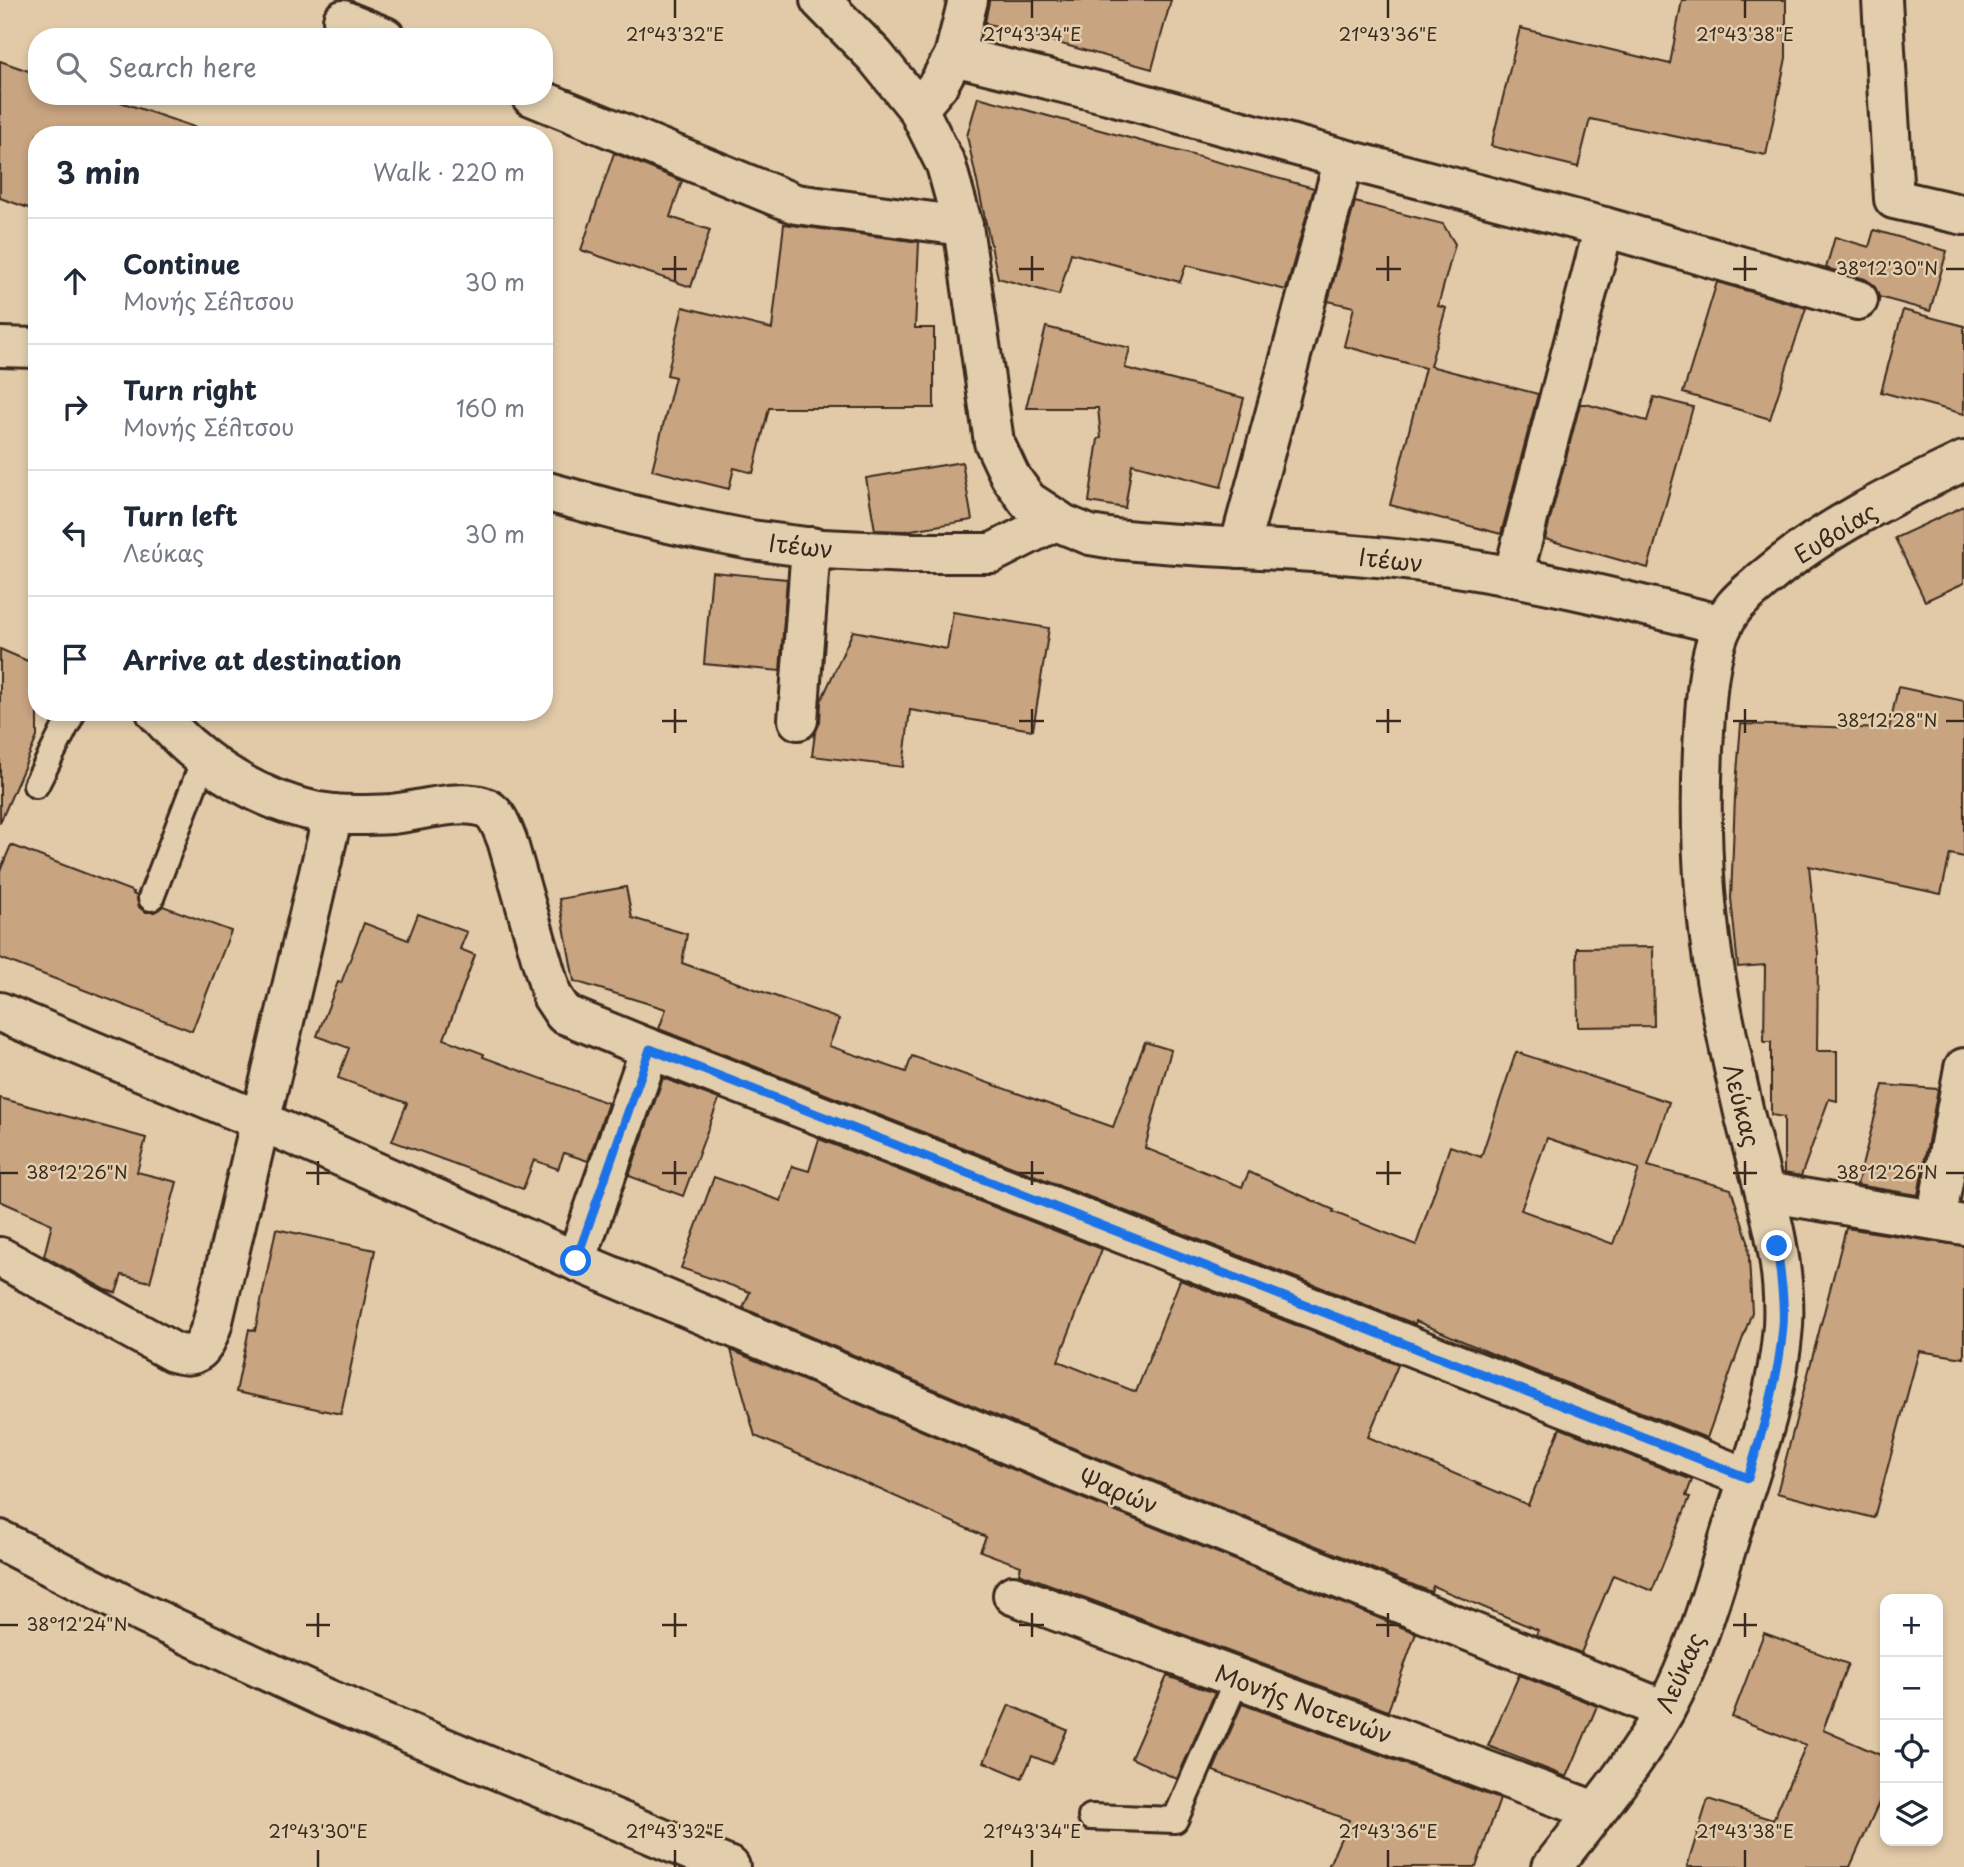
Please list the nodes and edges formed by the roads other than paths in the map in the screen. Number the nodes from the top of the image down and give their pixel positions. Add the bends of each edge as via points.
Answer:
1 (820, 0) edge
2 (968, 0) edge
3 (1882, 0) edge
4 (343, 20) dead end
5 (363, 28) edge
6 (954, 56) junction
7 (553, 105) edge
8 (918, 108) junction
9 (1344, 159) junction
10 (1964, 215) edge
11 (963, 226) junction
12 (1604, 226) junction
13 (1858, 300) dead end
14 (0, 347) edge
15 (28, 348) edge
16 (1964, 461) edge
17 (553, 494) edge
18 (1056, 520) junction
19 (811, 547) junction
20 (1239, 548) junction
21 (1513, 576) junction
22 (1723, 625) junction
23 (798, 720) dead end
24 (68, 721) edge
25 (164, 721) edge
26 (204, 759) junction
27 (36, 785) dead end
28 (333, 814) junction
29 (151, 898) dead end
30 (0, 1012) edge
31 (650, 1049) junction
32 (1964, 1068) edge
33 (261, 1121) junction
34 (1766, 1192) junction
35 (1950, 1223) edge
36 (0, 1257) edge
37 (576, 1261) junction
38 (1748, 1478) junction
39 (0, 1540) edge
40 (1013, 1595) dead end
41 (1237, 1679) junction
42 (1665, 1710) junction
43 (1595, 1811) junction
44 (1091, 1817) dead end
45 (730, 1867) edge
46 (1552, 1867) edge

1 - 8 street, Ιτέων
2 - 6 street
3 - 10 street via 1894,199
4 - 5 street
6 - 8 street
6 - 9 street
7 - 11 street via 796,204
8 - 11 street, Ιτέων via 946,166
9 - 12 street
9 - 20 street
11 - 18 street, Ιτέων via 994,442 1028,501
12 - 13 street
12 - 21 street
14 - 15 street
16 - 22 street, Ευβοίας via 1805,548 1754,588
17 - 19 street, Ιτέων via 633,516
18 - 19 street, Ιτέων via 992,553
18 - 20 street, Ιτέων via 1090,535 1114,539
19 - 23 street
20 - 21 street, Ιτέων via 1355,555
21 - 22 street, Ιτέων
22 - 34 street, Λεύκας via 1706,703 1702,844 1716,977
24 - 27 lane
25 - 26 street
26 - 28 street via 268,796
26 - 29 lane
28 - 31 street via 383,814 460,805 491,811 507,840 552,996 564,1014
28 - 33 street
30 - 33 street, Ψαρών
31 - 37 street
31 - 38 street
32 - 35 street
33 - 36 street via 212,1325 194,1355 173,1352
33 - 37 street, Ψαρών
34 - 35 street
34 - 38 street, Λεύκας via 1777,1246 1783,1324 1771,1398
37 - 42 street, Ψαρών via 1072,1471
38 - 42 street, Λεύκας via 1686,1665
39 - 45 street via 144,1614 325,1698
40 - 41 street, Μονής Νοτενών
41 - 43 street, Μονής Νοτενών
41 - 44 lane via 1175,1819
42 - 43 street, Λεύκας
43 - 46 street, Λεύκας

